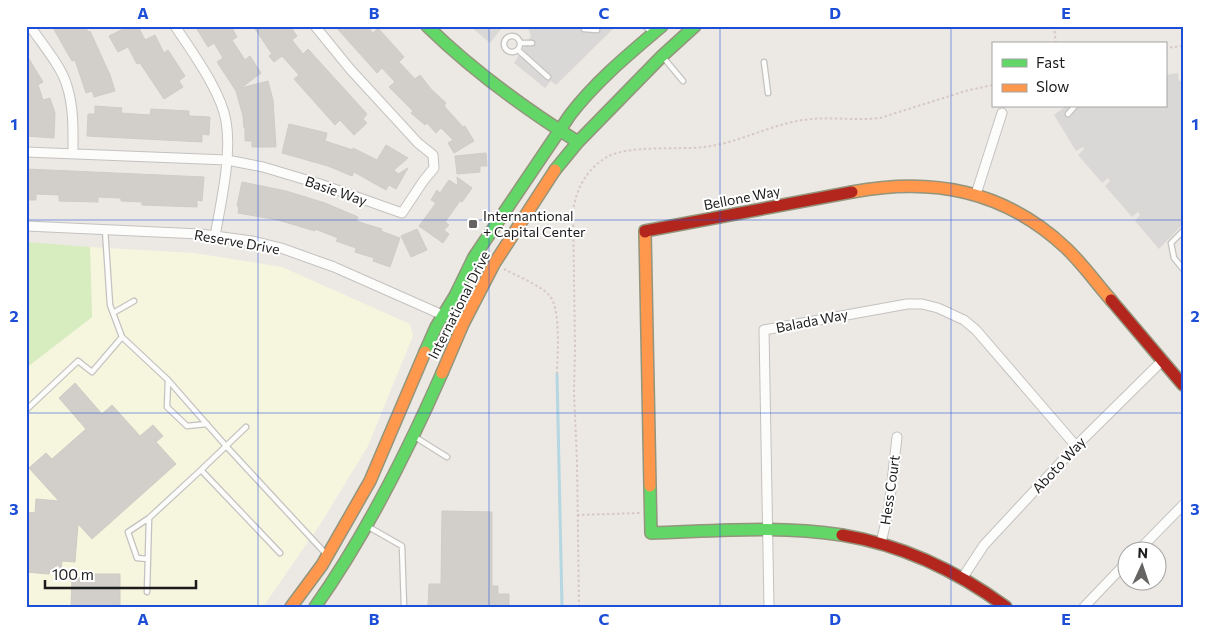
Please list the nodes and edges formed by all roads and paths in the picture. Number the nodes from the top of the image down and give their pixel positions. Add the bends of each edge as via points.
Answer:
1 (30, 26) edge
2 (175, 26) edge
3 (315, 26) edge
4 (427, 26) edge
5 (662, 26) edge
6 (695, 26) edge
7 (1054, 26) edge
8 (584, 29) dead end
9 (596, 30) dead end
10 (649, 30) edge
11 (1056, 42) edge
12 (520, 43) junction
13 (532, 43) dead end
14 (1183, 46) edge
15 (1166, 48) edge
16 (518, 50) junction
17 (662, 56) junction
18 (764, 62) dead end
19 (548, 77) dead end
20 (684, 81) dead end
21 (992, 85) edge
22 (768, 93) dead end
23 (1073, 108) edge
24 (1002, 113) dead end
25 (1068, 114) dead end
26 (560, 131) junction
27 (578, 142) junction
28 (26, 152) edge
29 (73, 153) junction
30 (227, 160) junction
31 (976, 194) junction
32 (26, 226) edge
33 (104, 230) junction
34 (1183, 231) edge
35 (215, 236) junction
36 (504, 269) dead end
37 (1183, 269) edge
38 (134, 301) dead end
39 (113, 313) junction
40 (443, 315) junction
41 (463, 324) junction
42 (122, 337) junction
43 (1163, 360) junction
44 (557, 374) dead end
45 (168, 380) junction
46 (1183, 385) edge
47 (26, 410) edge
48 (207, 424) junction
49 (246, 427) dead end
50 (414, 437) junction
51 (897, 437) dead end
52 (226, 446) junction
53 (1076, 446) junction
54 (447, 457) dead end
55 (202, 470) junction
56 (1183, 505) edge
57 (650, 513) junction
58 (577, 515) junction
59 (149, 518) junction
60 (366, 526) junction
61 (768, 530) junction
62 (1149, 540) edge
63 (881, 543) junction
64 (280, 553) dead end
65 (327, 555) junction
66 (148, 559) junction
67 (1116, 573) edge
68 (962, 577) junction
69 (147, 592) dead end
70 (291, 607) edge
71 (315, 607) edge
72 (404, 607) edge
73 (579, 607) edge
74 (769, 607) edge
75 (1006, 607) edge
76 (1084, 607) edge

1 - 29 street via 67,85
2 - 30 street via 216,91 227,123
3 - 30 street, Basie Way via 350,69 433,155 434,168 402,213 290,175
4 - 26 street via 492,84
5 - 10 street, International Drive
6 - 17 street, International Drive
7 - 11 path
8 - 9 lane
10 - 26 street, International Drive via 570,113
12 - 13 lane
12 - 16 lane
12 - 16 lane via 515,36 505,39 506,49
14 - 15 path
16 - 19 lane
17 - 20 lane
17 - 27 street, International Drive
18 - 22 lane
21 - 58 path via 885,117 865,120 822,118 786,123 730,143 628,151 612,155 594,166 580,185 573,211
23 - 25 lane
24 - 31 street
26 - 27 street
26 - 40 street, International Drive via 474,257
27 - 41 street, International Drive via 494,264
28 - 29 street, Basie Way
29 - 30 street, Basie Way
30 - 35 street
31 - 43 street, Bellone Way via 1019,212 1049,233
31 - 57 street, Bellone Way via 932,185 882,187 645,231
32 - 33 street, Reserve Drive
33 - 35 street, Reserve Drive
33 - 39 lane
34 - 37 lane via 1170,243 1174,258
35 - 40 street, Reserve Drive via 252,241 309,257
36 - 44 path via 544,291 555,304
38 - 39 lane
39 - 42 lane
40 - 41 street, Reserve Drive
40 - 65 street, International Drive via 370,481
41 - 50 street, International Drive
42 - 45 lane
42 - 47 lane via 92,372 78,361
43 - 46 street, Bellone Way
43 - 53 street, Aboto Way
45 - 48 lane
45 - 48 lane via 167,408 187,426
48 - 52 lane
49 - 52 lane
50 - 54 lane
50 - 60 street, International Drive
51 - 63 street, Hess Court via 889,508
52 - 55 lane
52 - 65 lane
53 - 61 street, Balada Way via 976,330 964,320 938,308 901,304 764,330
53 - 68 street, Aboto Way via 984,544
55 - 59 lane
55 - 64 lane
56 - 62 street
57 - 58 path
57 - 61 street, Bellone Way via 651,533
58 - 73 path
59 - 66 lane
59 - 66 lane via 128,532 137,558
60 - 71 street, International Drive via 340,572
60 - 72 lane via 402,546
61 - 63 street via 828,533
61 - 74 street, Balada Way
63 - 68 street via 934,562
65 - 70 street, International Drive
66 - 69 lane
67 - 76 street
68 - 75 street

